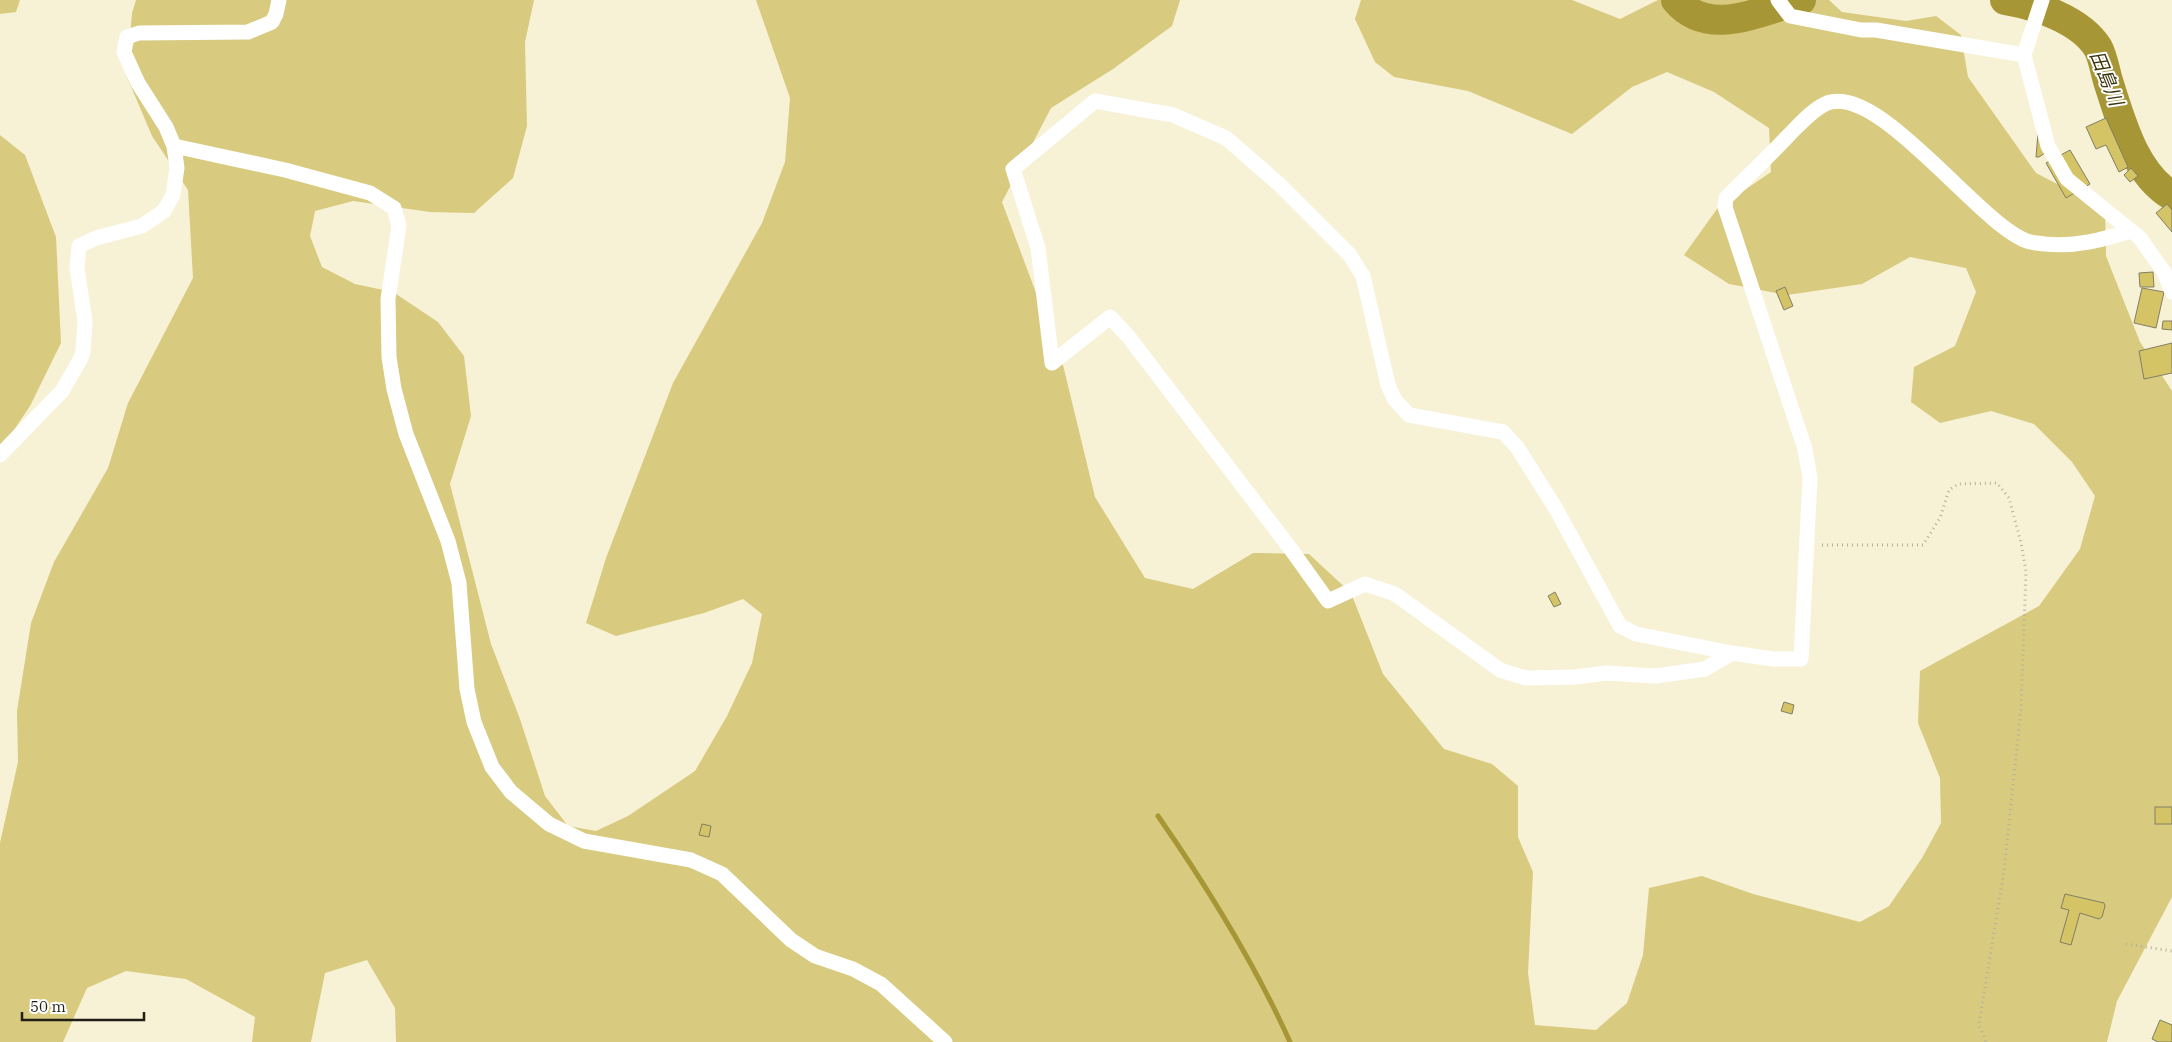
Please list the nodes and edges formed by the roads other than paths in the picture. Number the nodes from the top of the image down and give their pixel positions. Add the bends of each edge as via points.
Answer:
1 (278, 0) edge
2 (1778, 0) edge
3 (2042, 0) edge
4 (2024, 55) junction
5 (174, 146) junction
6 (2131, 231) junction
7 (2172, 292) edge
8 (0, 455) edge
9 (1732, 653) junction
10 (945, 1042) edge

1 - 5 street via 272,22 248,32 139,34 127,38 124,52
2 - 4 street via 1790,16
3 - 4 street
4 - 6 street via 2048,146 2067,179
5 - 8 street via 177,168 173,195 164,211 142,226 79,246 77,268 85,321 80,360 62,391
5 - 10 street via 370,192 394,208 399,226 388,299 389,357 394,389 406,434 448,541 459,583 467,689 474,722 492,767 511,792 549,824 584,841 691,860 722,874 791,940 814,956 853,969 882,984
6 - 7 street via 2140,238 2164,272
6 - 9 street via 2067,246 2028,242 2010,233 1976,205 1912,142 1858,106 1839,101 1826,103 1810,114 1726,198 1725,207 1805,449 1810,478 1801,659 1772,659
9 - 9 street via 1704,668 1655,676 1607,673 1526,678 1500,670 1395,594 1365,584 1328,601 1128,336 1110,317 1052,363 1038,248 1013,169 1095,101 1174,115 1226,138 1280,185 1350,255 1363,276 1388,385 1395,400 1409,415 1503,432 1517,447 1556,509 1620,626 1636,634

